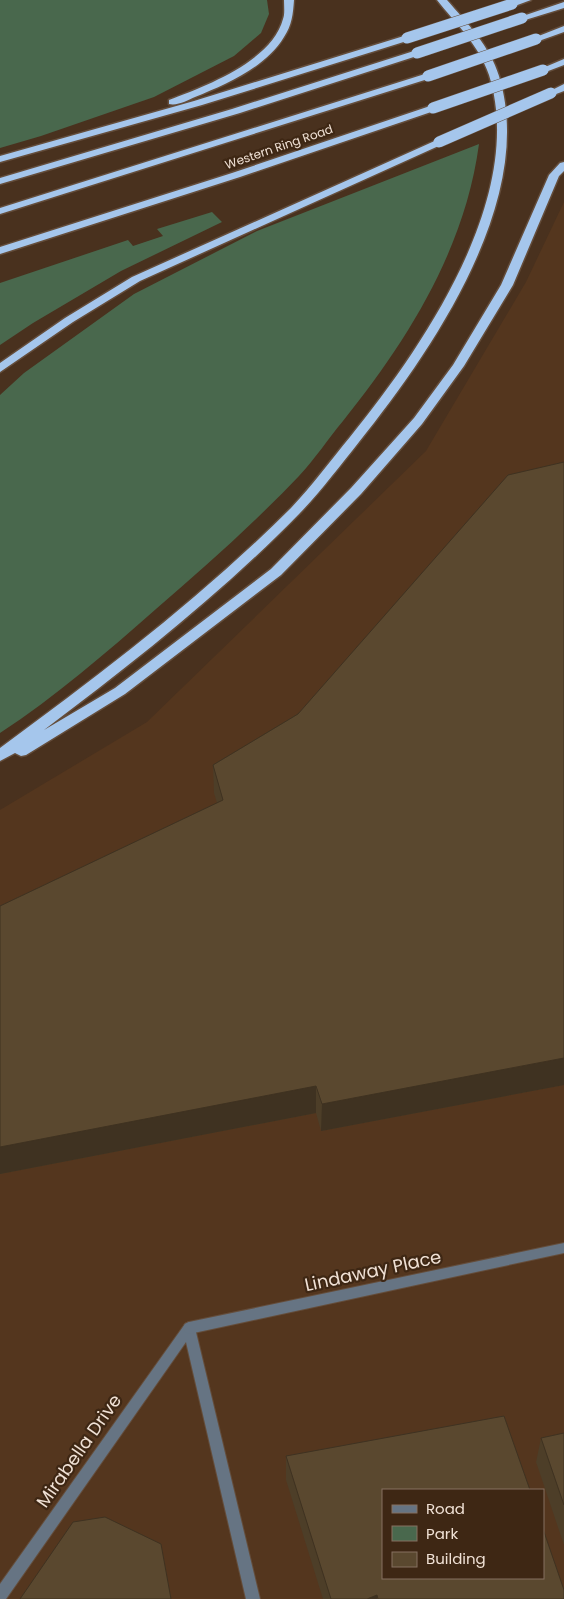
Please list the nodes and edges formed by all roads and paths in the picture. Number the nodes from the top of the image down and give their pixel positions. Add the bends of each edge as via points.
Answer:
1 (289, 0) edge
2 (442, 0) edge
3 (526, 0) edge
4 (564, 5) edge
5 (564, 29) edge
6 (564, 62) edge
7 (564, 87) edge
8 (0, 157) edge
9 (564, 165) edge
10 (0, 181) edge
11 (0, 212) edge
12 (0, 251) edge
13 (0, 368) edge
14 (0, 756) edge
15 (0, 764) edge
16 (564, 1248) edge
17 (189, 1328) junction
18 (0, 1596) edge
19 (253, 1599) edge

1 - 8 highway via 289,17 275,44 262,57 221,81 152,109
2 - 14 highway via 480,45 494,76 501,109 495,191 470,260 442,316 398,385 307,498 256,549 177,619
3 - 8 highway, bridge via 198,103
4 - 10 highway, bridge via 236,111
5 - 11 highway, Western Ring Road, bridge via 428,76
6 - 12 highway, Western Ring Road, bridge via 236,175
7 - 13 highway, bridge via 136,279 68,320
9 - 15 highway via 554,175 506,285 458,366 418,421 356,491 276,572 128,685
16 - 17 street, Lindaway Place
17 - 18 street, Mirabella Drive
17 - 19 street

